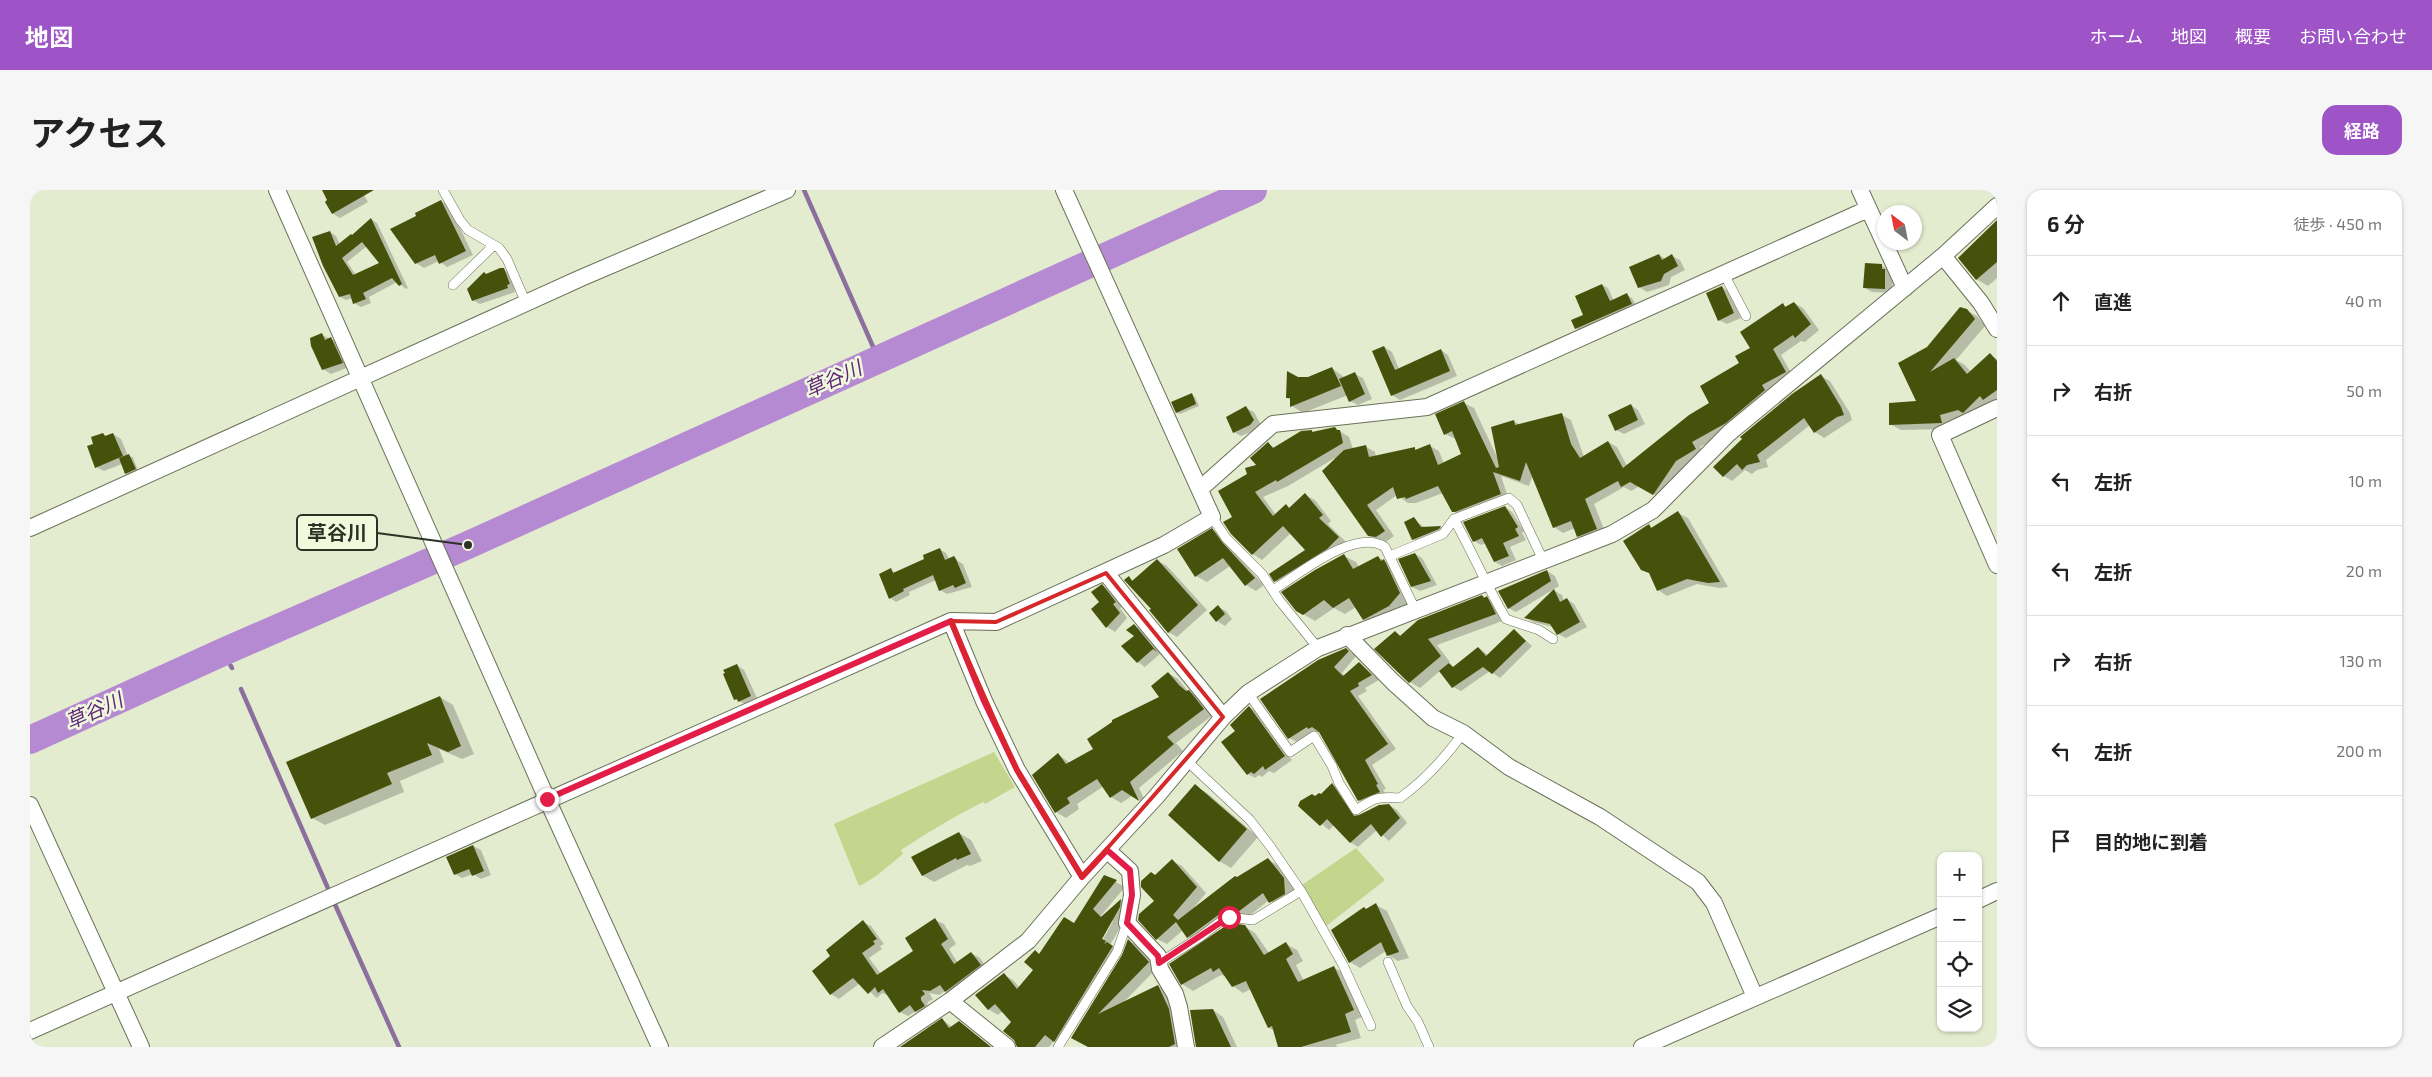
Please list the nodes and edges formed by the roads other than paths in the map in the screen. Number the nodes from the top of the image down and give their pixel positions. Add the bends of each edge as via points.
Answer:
1 (443, 190) edge
2 (787, 190) edge
3 (1064, 190) edge
4 (1860, 190) edge
5 (281, 191) edge
6 (1997, 206) edge
7 (1868, 209) junction
8 (494, 245) junction
9 (1943, 256) junction
10 (1724, 274) junction
11 (453, 285) dead end
12 (1905, 288) junction
13 (526, 303) junction
14 (1746, 316) dead end
15 (1997, 329) edge
16 (362, 376) junction
17 (1997, 408) edge
18 (1200, 490) junction
19 (1212, 517) junction
20 (1454, 519) junction
21 (30, 528) edge
22 (1390, 556) junction
23 (1543, 560) junction
24 (1997, 565) edge
25 (1106, 573) junction
26 (1484, 582) junction
27 (1273, 590) junction
28 (1415, 609) junction
29 (951, 621) junction
30 (1347, 635) junction
31 (1553, 639) dead end
32 (1318, 648) junction
33 (1248, 693) junction
34 (1223, 718) junction
35 (1462, 734) junction
36 (1187, 761) junction
37 (547, 799) junction
38 (30, 805) edge
39 (1107, 850) junction
40 (1082, 877) junction
41 (1301, 891) junction
42 (1997, 891) edge
43 (1982, 898) edge
44 (1937, 918) edge
45 (1127, 923) junction
46 (1388, 962) dead end
47 (1159, 963) junction
48 (116, 992) junction
49 (1755, 996) junction
50 (950, 1001) junction
51 (1371, 1026) dead end
52 (30, 1031) edge
53 (141, 1047) edge
54 (660, 1047) edge
55 (882, 1047) edge
56 (1007, 1047) edge
57 (1058, 1047) edge
58 (1186, 1047) edge
59 (1429, 1047) edge
60 (1642, 1047) edge

1 - 8 lane via 468,230
2 - 13 street
3 - 18 street
4 - 7 street
5 - 16 street
6 - 9 street
7 - 10 street
7 - 12 street
8 - 11 lane
8 - 13 lane via 507,259
9 - 12 street
9 - 15 street via 1981,303
10 - 14 lane
10 - 18 street via 1427,407 1273,424
12 - 23 street via 1729,433 1653,510 1612,534
13 - 16 street
16 - 21 street
16 - 37 street
17 - 24 street via 1940,435
18 - 19 street
19 - 25 street
19 - 27 lane via 1226,538 1262,574
20 - 22 lane via 1443,534
20 - 23 lane via 1509,498 1513,500
20 - 26 lane via 1480,567
22 - 27 lane via 1380,544 1357,544 1329,554
22 - 28 lane
23 - 26 street
25 - 29 street via 996,622
25 - 34 street
26 - 28 street
26 - 31 lane via 1506,619 1539,630
27 - 32 lane
28 - 30 street
29 - 37 street
29 - 40 street via 1017,770
30 - 32 street
30 - 35 street via 1433,718
32 - 33 street
33 - 34 street
33 - 35 lane via 1290,752 1314,736 1356,810 1376,798 1400,798 1412,790 1449,753
34 - 36 street
35 - 49 street via 1509,767 1600,817 1698,882 1714,903
36 - 39 street
36 - 41 lane via 1250,820
37 - 48 street
37 - 54 street
38 - 48 street
39 - 40 street
39 - 45 street via 1130,870 1132,895
40 - 50 street via 1028,942
41 - 47 lane via 1253,920 1224,919
41 - 51 lane via 1343,965
42 - 43 street
44 - 49 street
45 - 47 street via 1158,956
45 - 57 lane via 1117,952
46 - 59 lane
47 - 58 street via 1175,994
48 - 52 street
48 - 53 street
49 - 60 street
50 - 55 street
50 - 56 street

